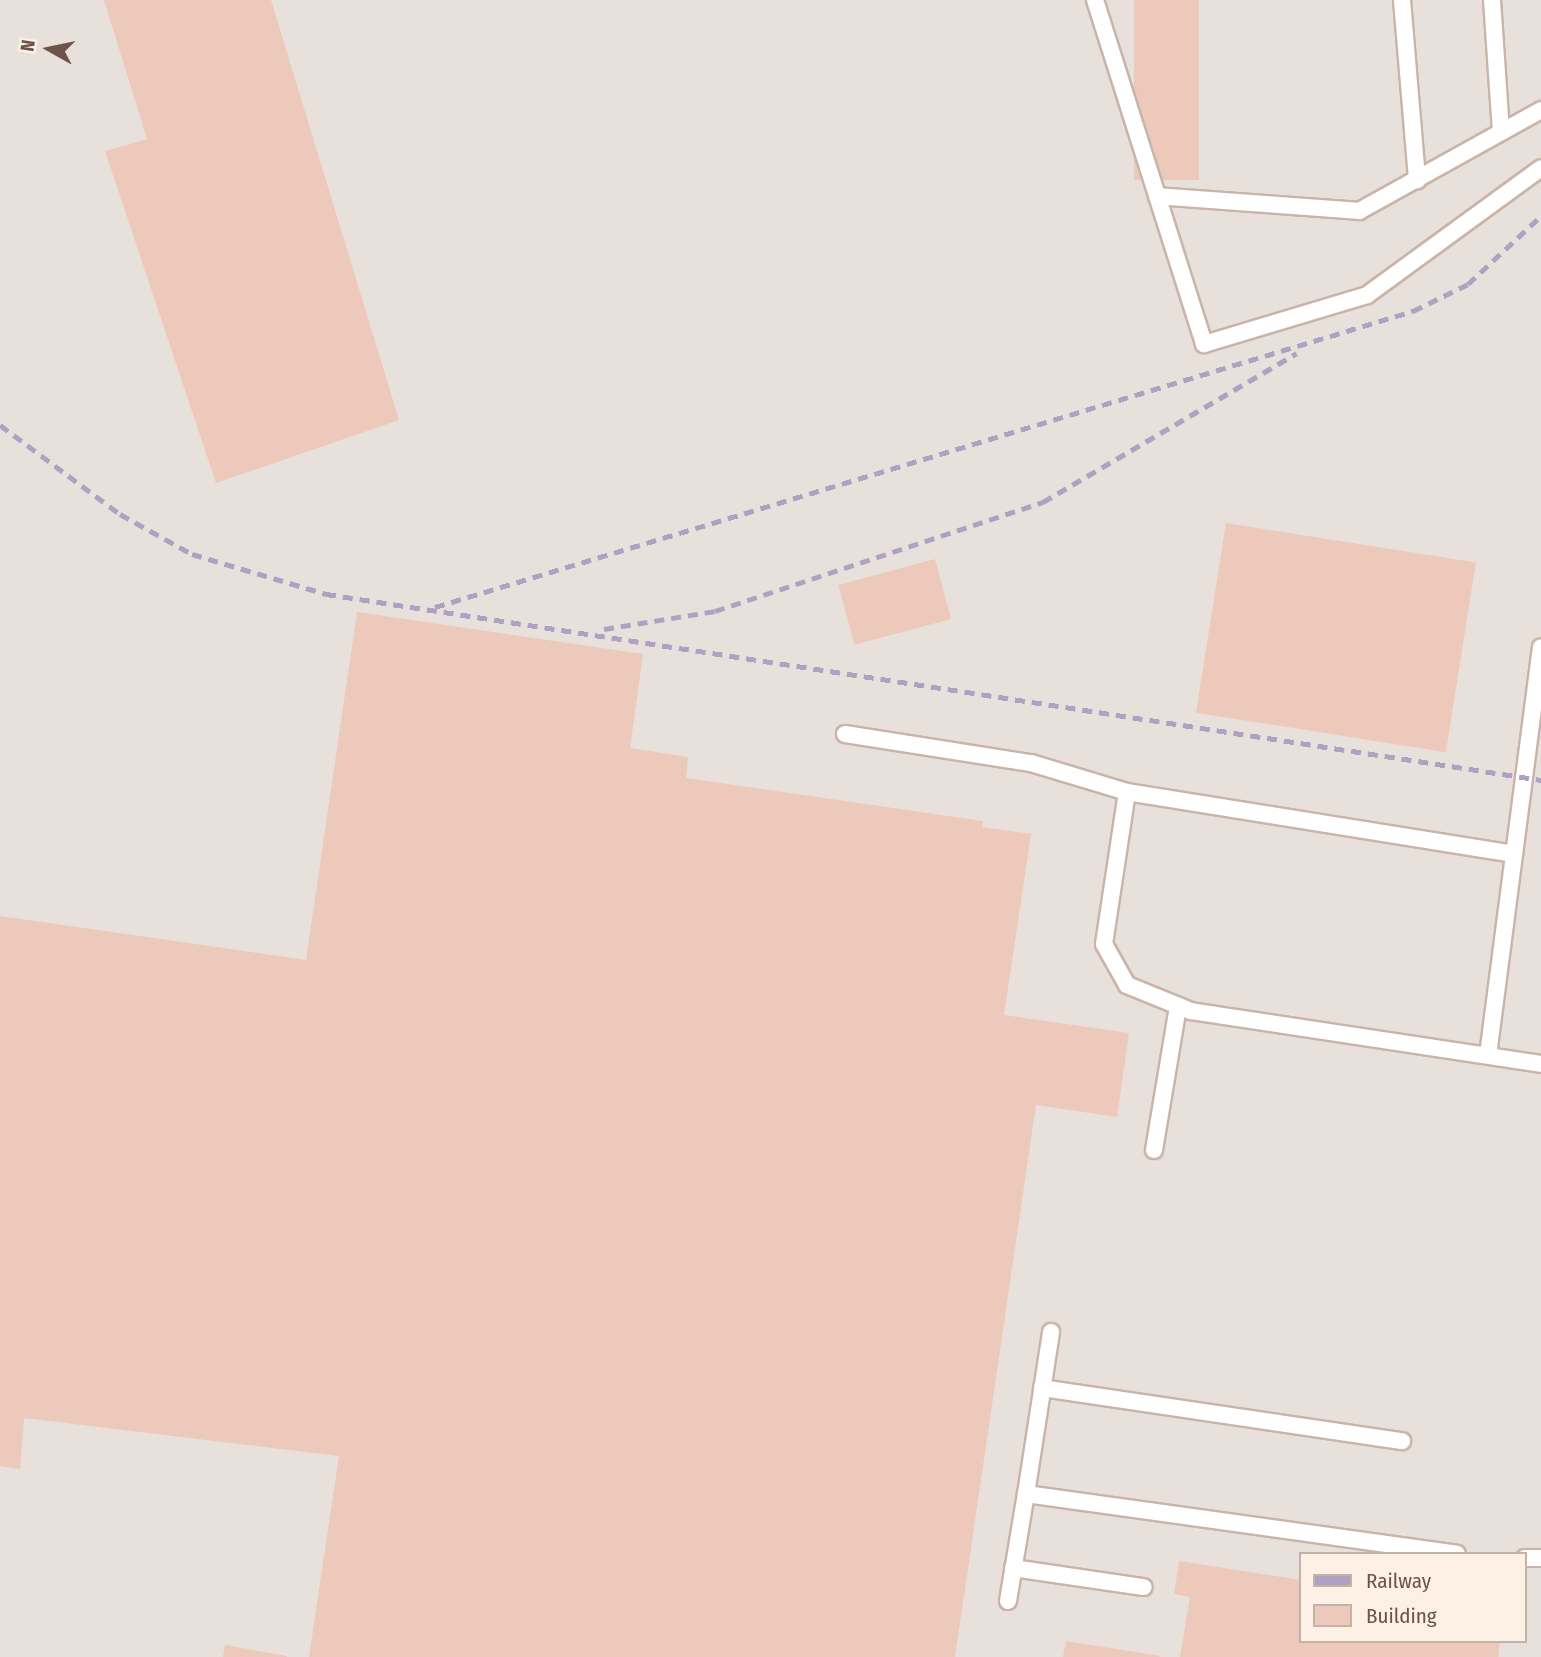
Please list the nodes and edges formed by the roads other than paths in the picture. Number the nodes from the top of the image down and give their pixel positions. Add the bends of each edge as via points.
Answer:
1 (1095, 0) edge
2 (1402, 0) edge
3 (1492, 0) edge
4 (1541, 110) edge
5 (1501, 132) junction
6 (1541, 168) edge
7 (1417, 180) junction
8 (1157, 196) junction
9 (1541, 647) edge
10 (845, 734) dead end
11 (1127, 792) junction
12 (1514, 854) junction
13 (1178, 1006) junction
14 (1488, 1055) junction
15 (1541, 1064) edge
16 (1154, 1150) dead end
17 (1051, 1332) dead end
18 (1042, 1388) junction
19 (1402, 1441) dead end
20 (1026, 1494) junction
21 (1443, 1552) edge
22 (1013, 1568) junction
23 (1144, 1587) dead end
24 (1008, 1601) dead end

1 - 8 lane
2 - 7 lane
3 - 5 lane
4 - 5 lane
5 - 7 lane
6 - 8 lane via 1367,295 1204,344
7 - 8 lane via 1359,211
9 - 12 lane
10 - 11 lane via 1031,763
11 - 12 lane
11 - 13 lane via 1104,944 1127,985
12 - 14 lane
13 - 14 lane
13 - 16 lane
14 - 15 lane
17 - 18 lane
18 - 19 lane
18 - 20 lane
20 - 21 lane
20 - 22 lane
22 - 23 lane
22 - 24 lane

